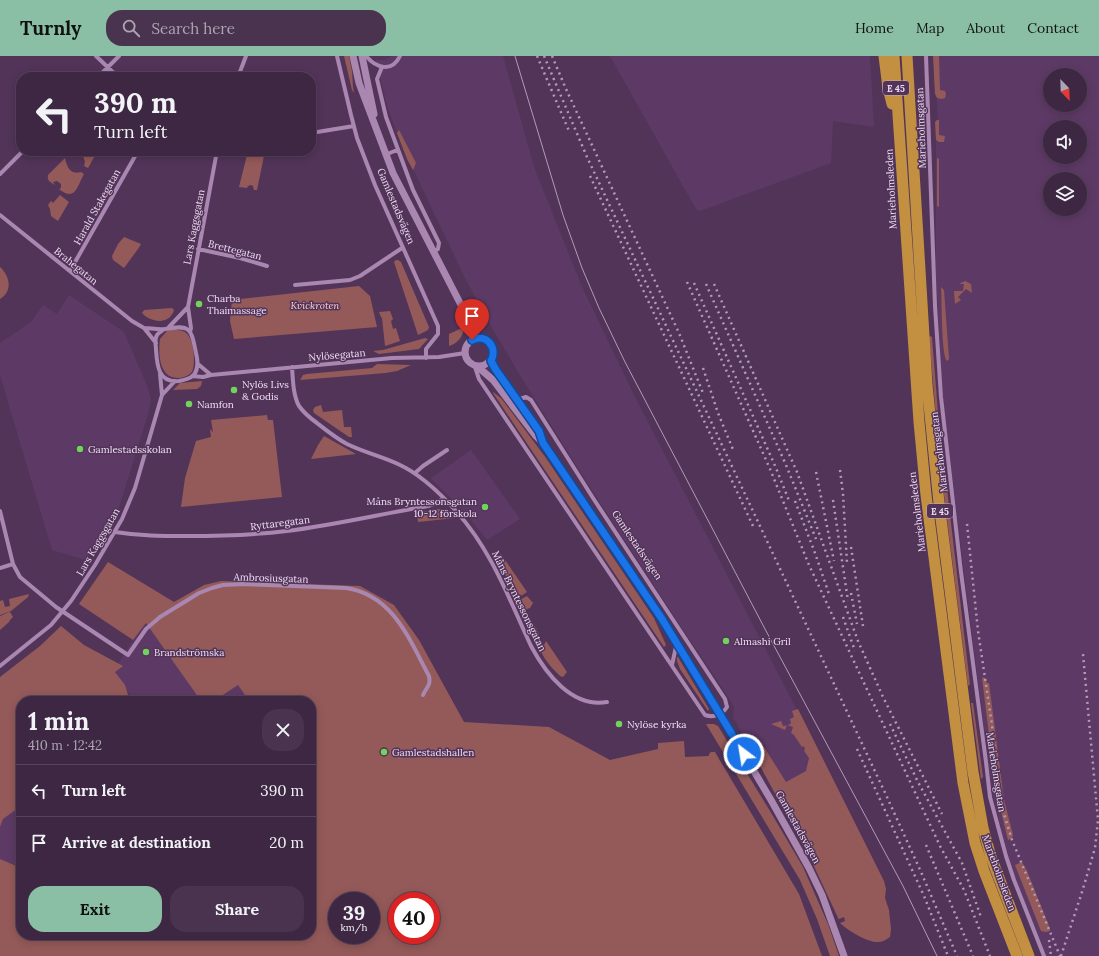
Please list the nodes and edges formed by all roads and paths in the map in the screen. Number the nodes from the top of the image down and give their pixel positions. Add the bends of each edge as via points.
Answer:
1 (96, 56) edge
2 (119, 56) edge
3 (246, 56) edge
4 (338, 56) edge
5 (352, 56) edge
6 (362, 56) edge
7 (366, 56) edge
8 (400, 56) edge
9 (884, 56) edge
10 (894, 56) edge
11 (907, 56) edge
12 (926, 56) edge
13 (382, 67) junction
14 (108, 68) junction
15 (104, 72) edge
16 (112, 72) edge
17 (240, 72) edge
18 (898, 120) junction
19 (354, 126) junction
20 (316, 133) edge
21 (378, 134) junction
22 (397, 150) junction
23 (385, 155) junction
24 (18, 156) edge
25 (135, 156) edge
26 (216, 156) edge
27 (0, 174) edge
28 (0, 215) edge
29 (402, 248) junction
30 (198, 249) junction
31 (434, 252) junction
32 (268, 266) dead end
33 (70, 271) junction
34 (296, 285) dead end
35 (188, 306) junction
36 (144, 328) junction
37 (166, 328) junction
38 (190, 332) junction
39 (477, 338) junction
40 (156, 343) junction
41 (465, 353) junction
42 (426, 358) junction
43 (491, 361) junction
44 (198, 364) junction
45 (476, 366) junction
46 (292, 367) junction
47 (160, 374) junction
48 (211, 375) junction
49 (192, 376) junction
50 (175, 381) junction
51 (162, 395) junction
52 (517, 400) junction
53 (543, 443) junction
54 (447, 450) dead end
55 (414, 473) junction
56 (443, 498) junction
57 (0, 511) edge
58 (115, 532) junction
59 (13, 564) junction
60 (0, 568) edge
61 (63, 612) junction
62 (677, 642) junction
63 (672, 665) junction
64 (0, 666) edge
65 (423, 695) dead end
66 (607, 702) dead end
67 (720, 714) junction
68 (844, 956) edge
69 (1017, 956) edge
70 (1029, 956) edge
71 (1044, 956) edge

1 - 14 street
2 - 14 street
3 - 17 street
4 - 19 street, Gamlestadsvägen
5 - 21 street, Gamlestadsvägen
6 - 21 street, Gamlestadsvägen
7 - 13 street
8 - 13 street via 393,65
9 - 18 highway via 890,99
10 - 18 highway, Marieholmsleden / E 45
11 - 70 highway, Marieholmsleden / E 45 via 928,399 973,772 991,857
12 - 71 street, Marieholmsgatan via 941,397 986,769 990,797 1006,856
13 - 22 street via 376,79
14 - 15 street
14 - 16 street
18 - 69 highway, Marieholmsleden / E 45 via 926,495 963,783 975,843
19 - 20 street
19 - 29 street, Gamlestadsvägen via 375,185
21 - 23 street, Gamlestadsvägen
22 - 23 street
22 - 31 street via 439,243 438,249
23 - 31 street, Gamlestadsvägen
24 - 27 street
25 - 33 street, Harald Stakegatan
26 - 30 street, Lars Kaggsgatan
28 - 33 street, Brahegatan
29 - 34 street via 350,280
29 - 42 street, Gamlestadsvägen via 438,329 438,334 426,349
30 - 32 street, Brettegatan
30 - 35 street, Lars Kaggsgatan
31 - 39 street, Gamlestadsvägen
33 - 36 street, Brahegatan
35 - 37 street
35 - 38 street, Lars Kaggsgatan
36 - 37 street
36 - 40 street, Brahegatan
37 - 38 street via 179,327
37 - 40 street via 157,335
38 - 44 street
39 - 41 street via 468,343
39 - 43 street via 486,339 492,346 494,352
40 - 47 street
41 - 42 street, Nylösegatan
41 - 45 street via 467,360
42 - 46 street, Nylösegatan via 392,358
43 - 45 street via 485,366
43 - 52 street, Gamlestadsvägen
44 - 48 street
44 - 49 street
45 - 53 street, Gamlestadsvägen via 493,380
45 - 63 street via 479,379
46 - 48 street, Nylösegatan
46 - 55 street, Måns Bryntessonsgatan via 297,401 304,412 348,444
47 - 50 street via 168,380
47 - 51 street, Lars Kaggsgatan
48 - 49 street, Nylösegatan via 203,378
49 - 50 street
50 - 51 street, Lars Kaggsgatan
51 - 58 street, Lars Kaggsgatan via 135,488
52 - 53 street, Gamlestadsvägen via 539,431
52 - 67 street, Gamlestadsvägen via 526,397 531,400 726,699 726,707
53 - 62 street, Gamlestadsvägen
54 - 55 street
55 - 56 street, Måns Bryntessonsgatan
56 - 58 street, Ryttaregatan via 428,506 284,531 199,536 142,536
56 - 66 street, Måns Bryntessonsgatan via 477,536 546,671 576,697 594,703
57 - 59 street
58 - 61 street, Lars Kaggsgatan
59 - 60 street
59 - 61 street via 20,577
61 - 64 street, Lars Kaggsgatan via 51,625
61 - 65 street, Ambrosiusgatan via 128,655 146,629 160,617 199,593 218,586 243,584 357,590 379,601 391,611 402,626 429,676 430,682
62 - 63 street
62 - 67 street, Gamlestadsvägen
63 - 67 street via 705,715 713,717
67 - 68 street, Gamlestadsvägen via 809,868 822,895

